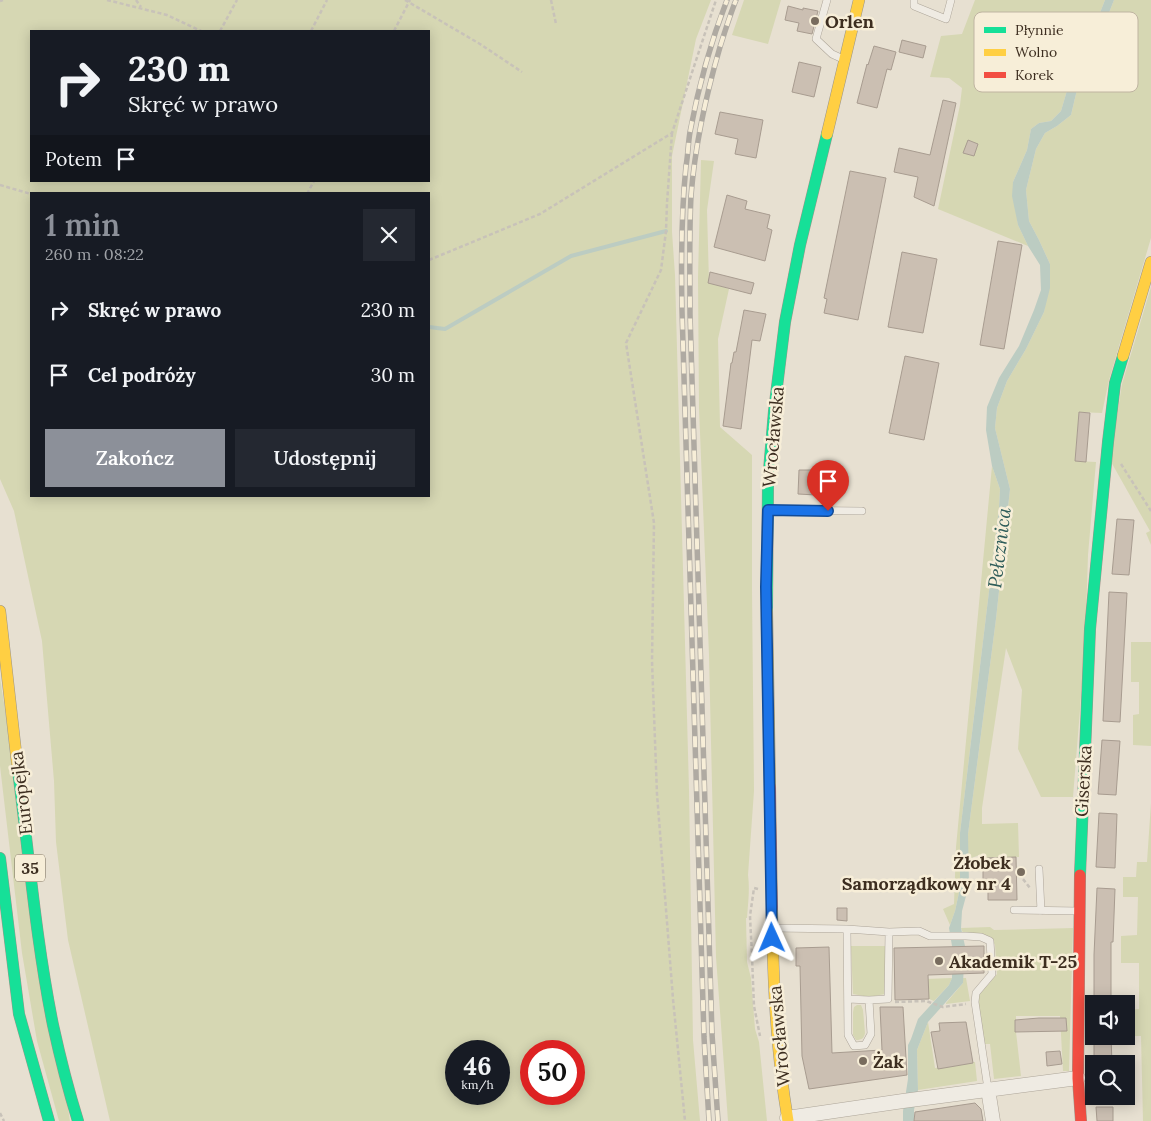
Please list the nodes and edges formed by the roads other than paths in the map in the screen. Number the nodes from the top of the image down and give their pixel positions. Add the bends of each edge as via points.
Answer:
1 (827, 0) edge
2 (859, 0) edge
3 (914, 0) edge
4 (951, 0) edge
5 (844, 59) junction
6 (1151, 262) edge
7 (768, 510) junction
8 (862, 511) dead end
9 (0, 612) edge
10 (0, 858) edge
11 (1039, 869) dead end
12 (1014, 910) dead end
13 (1041, 911) junction
14 (1079, 911) junction
15 (772, 928) junction
16 (847, 929) junction
17 (889, 932) junction
18 (848, 999) junction
19 (869, 1000) junction
20 (1078, 1078) junction
21 (988, 1089) junction
22 (788, 1119) edge
23 (48, 1121) edge
24 (78, 1121) edge
25 (994, 1121) edge
26 (1081, 1121) edge

1 - 5 lane via 816,39 832,54
2 - 5 main road, Wrocławska
3 - 4 lane via 914,6 946,19
5 - 7 main road, Wrocławska via 785,322 770,452
6 - 14 main road, Giserska via 1115,383 1108,442 1090,629
7 - 8 lane
7 - 15 main road, Wrocławska via 766,587
9 - 24 main road, Europejka / 35 via 49,1006 68,1092
10 - 23 main road, 35 via 19,1014
11 - 13 lane
12 - 13 lane
13 - 14 lane
14 - 20 main road, Giserska
15 - 16 lane
15 - 22 main road, Wrocławska via 778,1046
16 - 17 lane
16 - 18 lane
17 - 19 lane via 888,999
17 - 21 lane via 919,931 930,936 966,936 990,941 992,974 976,993 975,1002
18 - 19 lane
18 - 19 lane via 848,1035 854,1046 865,1045 871,1034
20 - 21 street
20 - 26 main road, Giserska
21 - 22 street
21 - 25 street

